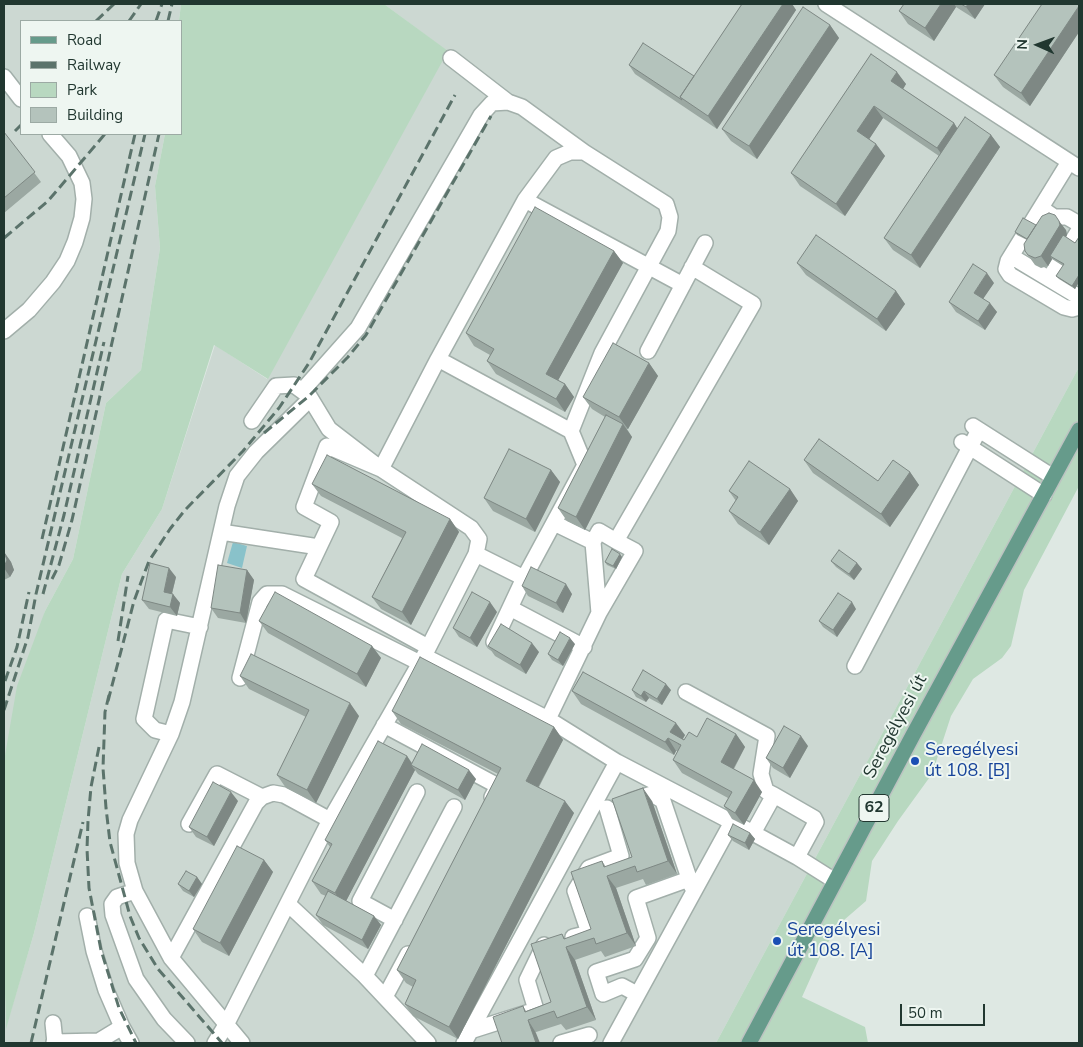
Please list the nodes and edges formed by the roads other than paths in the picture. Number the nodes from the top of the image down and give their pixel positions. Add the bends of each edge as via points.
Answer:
1 (826, 4) edge
2 (451, 58) dead end
3 (4, 77) edge
4 (20, 98) edge
5 (508, 102) junction
6 (51, 135) edge
7 (584, 152) junction
8 (1074, 165) edge
9 (525, 200) junction
10 (1040, 208) junction
11 (1079, 224) edge
12 (1079, 230) edge
13 (705, 243) dead end
14 (1064, 254) junction
15 (1011, 256) junction
16 (1079, 264) edge
17 (648, 267) junction
18 (692, 267) junction
19 (1050, 279) junction
20 (683, 285) junction
21 (1079, 297) edge
22 (1079, 307) edge
23 (4, 331) edge
24 (648, 351) dead end
25 (438, 359) junction
26 (306, 395) junction
27 (252, 422) dead end
28 (1079, 430) edge
29 (572, 432) junction
30 (966, 444) junction
31 (381, 469) junction
32 (1053, 477) junction
33 (1044, 494) junction
34 (554, 523) junction
35 (221, 532) junction
36 (616, 541) junction
37 (593, 542) junction
38 (319, 547) junction
39 (476, 554) junction
40 (524, 578) junction
41 (510, 608) junction
42 (600, 613) junction
43 (200, 626) junction
44 (584, 646) junction
45 (491, 648) edge
46 (424, 655) junction
47 (855, 666) dead end
48 (240, 678) edge
49 (686, 692) dead end
50 (548, 719) junction
51 (384, 724) junction
52 (170, 734) junction
53 (617, 762) junction
54 (416, 792) dead end
55 (774, 795) junction
56 (262, 797) junction
57 (601, 805) junction
58 (454, 808) dead end
59 (484, 812) edge
60 (330, 820) junction
61 (732, 822) junction
62 (189, 824) edge
63 (753, 833) junction
64 (797, 857) junction
65 (835, 881) junction
66 (692, 885) junction
67 (136, 891) junction
68 (288, 904) junction
69 (87, 916) dead end
70 (395, 920) junction
71 (414, 944) edge
72 (544, 945) junction
73 (513, 952) junction
74 (172, 958) junction
75 (365, 976) junction
76 (637, 994) junction
77 (385, 997) junction
78 (53, 1023) dead end
79 (226, 1025) junction
80 (122, 1027) junction
81 (589, 1035) dead end
82 (467, 1037) edge
83 (99, 1042) edge
84 (54, 1043) edge
85 (131, 1043) edge
86 (187, 1043) edge
87 (215, 1043) edge
88 (242, 1043) edge
89 (428, 1043) edge
90 (561, 1043) edge
91 (611, 1043) edge
92 (749, 1043) edge

1 - 8 lane
2 - 5 lane
3 - 4 lane
5 - 7 lane via 522,107
5 - 26 lane via 492,103 481,115 358,328
6 - 23 lane via 69,156 82,183 82,218 67,261 53,282 29,310
7 - 9 lane via 570,152 556,158
7 - 17 lane via 666,204 670,217 668,231
8 - 10 lane
9 - 17 lane
9 - 25 lane
10 - 11 lane via 1054,217 1067,217
10 - 15 lane
12 - 14 lane
13 - 18 lane
14 - 16 lane
14 - 19 lane
15 - 19 lane
15 - 22 lane via 1006,269 1010,275 1064,307
17 - 20 lane
17 - 29 lane via 602,353
18 - 20 lane
18 - 36 lane via 753,304
19 - 21 lane
20 - 24 lane
25 - 29 lane
25 - 31 lane
26 - 27 lane via 294,385 276,386
26 - 31 lane via 329,429
26 - 35 lane via 237,476
28 - 32 main road, Seregélyesi út / 62
29 - 34 lane via 585,465
30 - 32 lane via 976,428
30 - 33 lane
30 - 47 lane
31 - 38 lane via 327,446 304,507 331,522
31 - 39 lane via 471,528 478,539
32 - 33 main road, Seregélyesi út / 62
33 - 65 main road, Seregélyesi út / 62
34 - 37 lane
34 - 40 lane
35 - 38 lane
35 - 43 lane
36 - 37 lane via 598,531
36 - 42 lane via 635,551
37 - 42 lane
38 - 46 lane via 304,579
39 - 40 lane
39 - 46 lane
40 - 41 lane
41 - 44 lane
41 - 45 lane
42 - 44 lane
43 - 52 lane via 182,702
43 - 52 lane via 166,620 144,719 155,730
44 - 50 lane
46 - 48 lane via 282,594 268,594 260,602
46 - 50 lane
46 - 51 lane
49 - 55 lane via 768,736 761,774 766,790
50 - 53 lane
51 - 59 lane via 498,786
51 - 60 lane
52 - 67 lane via 126,834 127,863
53 - 57 lane
53 - 61 lane
54 - 70 lane via 360,901
55 - 63 lane
55 - 64 lane via 816,822
56 - 60 lane via 273,793 284,795
56 - 62 lane via 217,774
56 - 74 lane
57 - 66 lane via 652,794 662,801
57 - 72 lane via 620,856 589,868 575,891 589,933
57 - 73 lane
58 - 70 lane
60 - 68 lane
61 - 63 lane
61 - 66 lane
63 - 64 lane
64 - 65 lane
65 - 92 main road, Seregélyesi út / 62
66 - 76 lane
66 - 76 lane via 636,898 648,938 635,959 596,972 603,994 622,986
67 - 74 lane
67 - 86 lane via 117,897 112,904 113,915 136,979 164,1019
68 - 75 lane
68 - 79 lane
69 - 80 lane via 101,975
70 - 75 lane
71 - 77 lane
72 - 73 lane
72 - 82 lane via 527,980 536,1010
73 - 82 lane
74 - 79 lane
75 - 77 lane
76 - 91 lane
77 - 89 lane
78 - 84 lane
79 - 87 lane
79 - 88 lane
80 - 83 lane
80 - 85 lane
81 - 90 lane
83 - 84 lane

